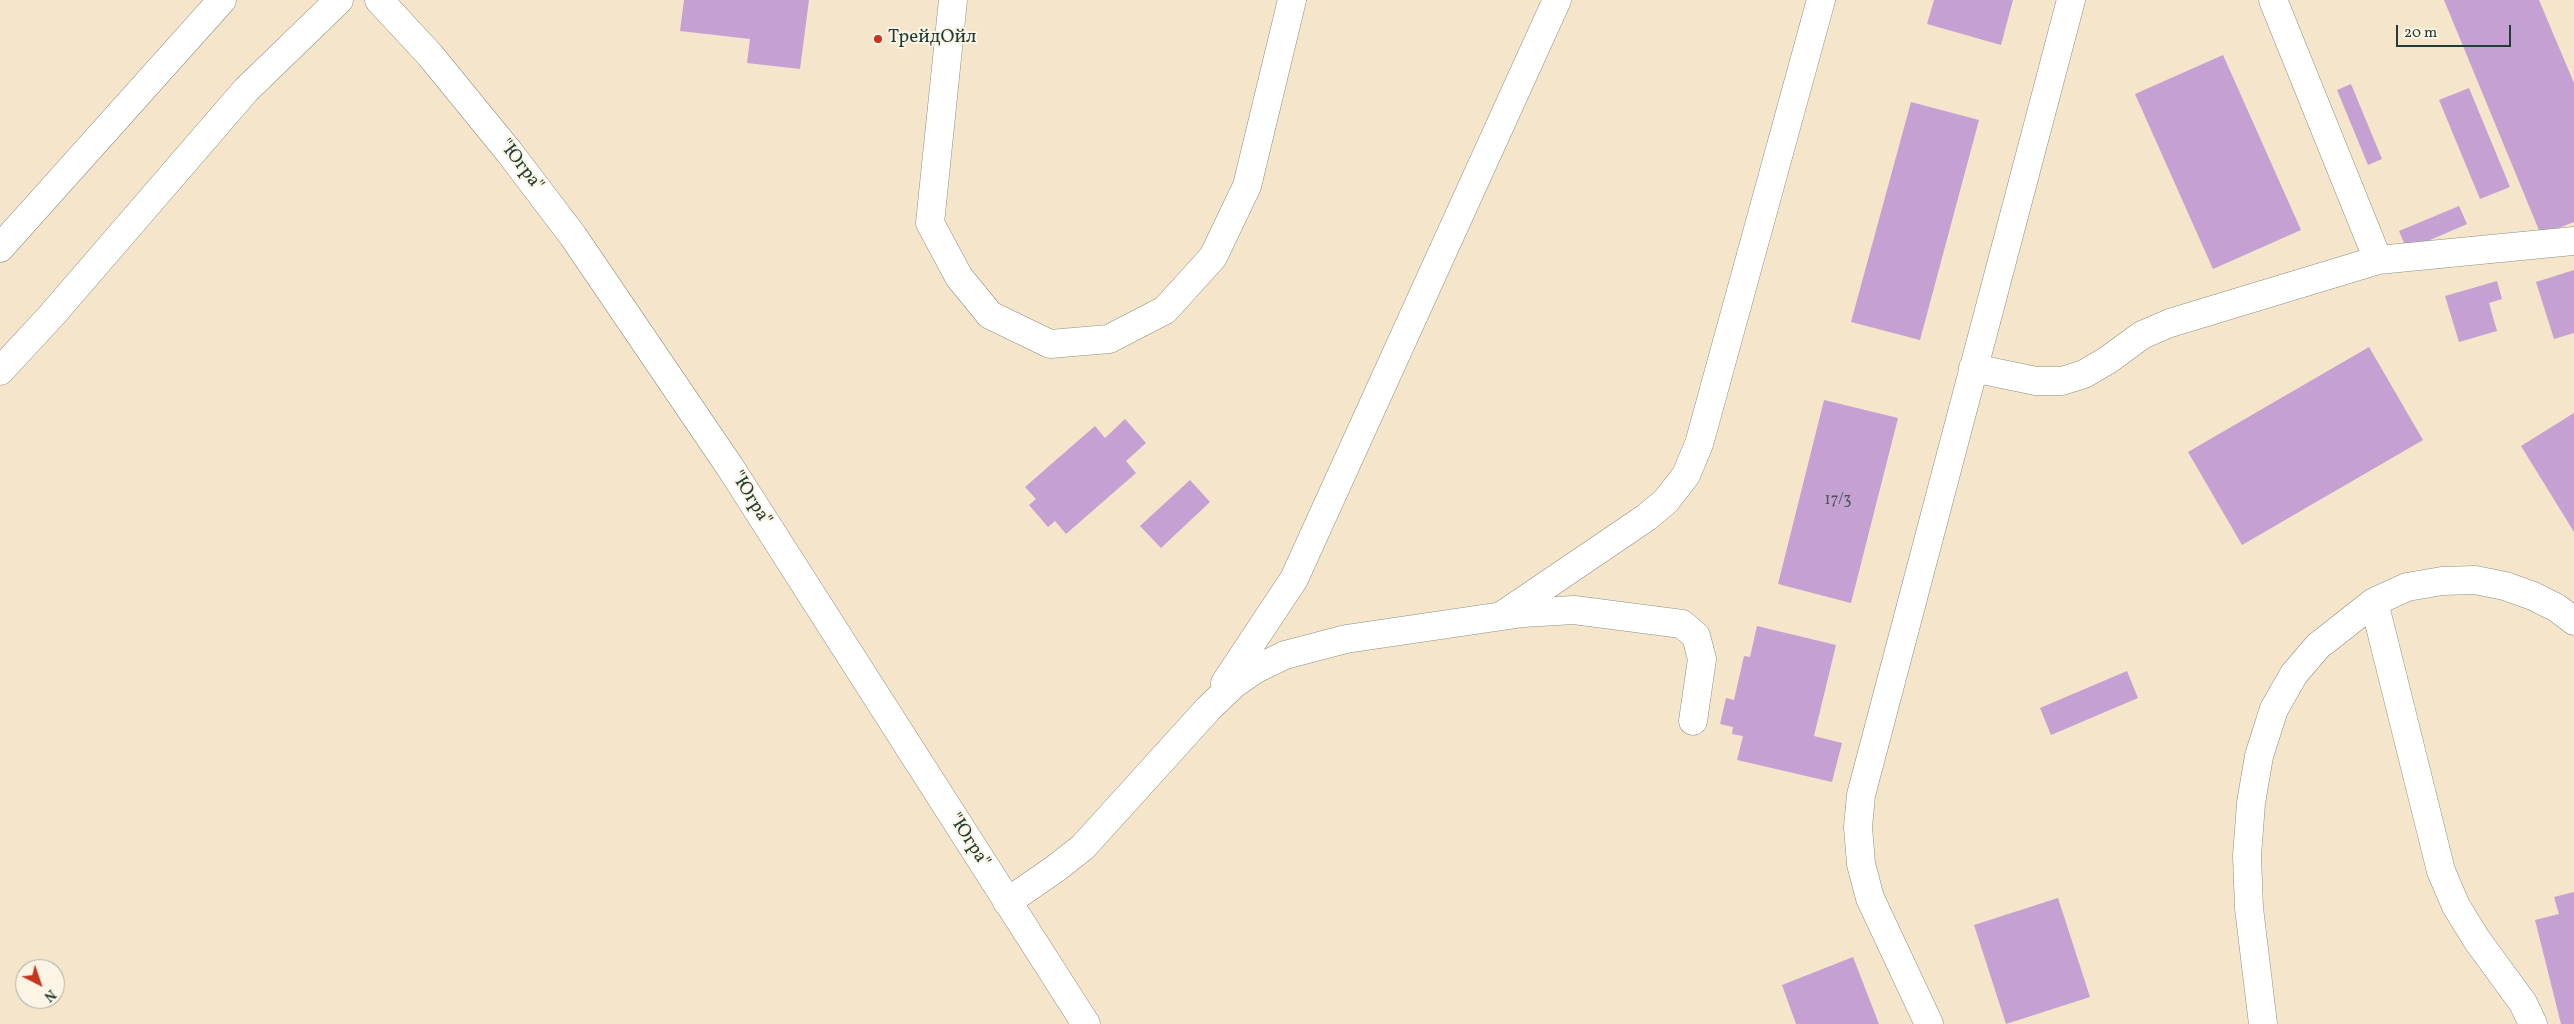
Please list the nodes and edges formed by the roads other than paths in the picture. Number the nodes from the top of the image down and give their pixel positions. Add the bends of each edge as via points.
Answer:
1 (222, 0) edge
2 (339, 0) edge
3 (379, 0) edge
4 (953, 0) edge
5 (1292, 0) edge
6 (1557, 0) edge
7 (1821, 0) edge
8 (2071, 0) edge
9 (2273, 0) edge
10 (2574, 241) edge
11 (0, 248) edge
12 (2378, 260) junction
13 (1973, 368) junction
14 (0, 370) edge
15 (2374, 602) junction
16 (1500, 616) junction
17 (2574, 621) edge
18 (1208, 709) junction
19 (1693, 721) dead end
20 (1007, 902) junction
21 (1086, 1024) edge
22 (1930, 1024) edge
23 (2262, 1024) edge
24 (2533, 1024) edge

1 - 11 main road
2 - 14 main road via 246,90 51,316
3 - 20 main road, "Югра" via 504,145 573,236 730,467
4 - 5 main road via 930,223 959,277 990,316 1050,344 1109,339 1165,310 1213,257 1247,186
6 - 18 main road via 1294,579
7 - 16 main road via 1699,444 1686,475 1666,501 1647,517
8 - 13 main road
9 - 12 main road
10 - 12 main road
12 - 13 main road via 2170,323 2142,335 2084,374 2062,381 2036,381
13 - 22 main road via 1868,763 1858,826 1861,864 1870,898
15 - 17 main road via 2407,588 2442,581 2475,580 2533,596
15 - 23 main road via 2318,646 2294,674 2274,709 2259,756 2247,856 2249,908
15 - 24 main road via 2441,870 2461,915 2523,1003
16 - 18 main road via 1346,639 1285,655 1234,684
16 - 19 main road via 1574,610 1682,624 1696,636 1702,659
18 - 20 main road via 1082,847
20 - 21 main road, "Югра"

